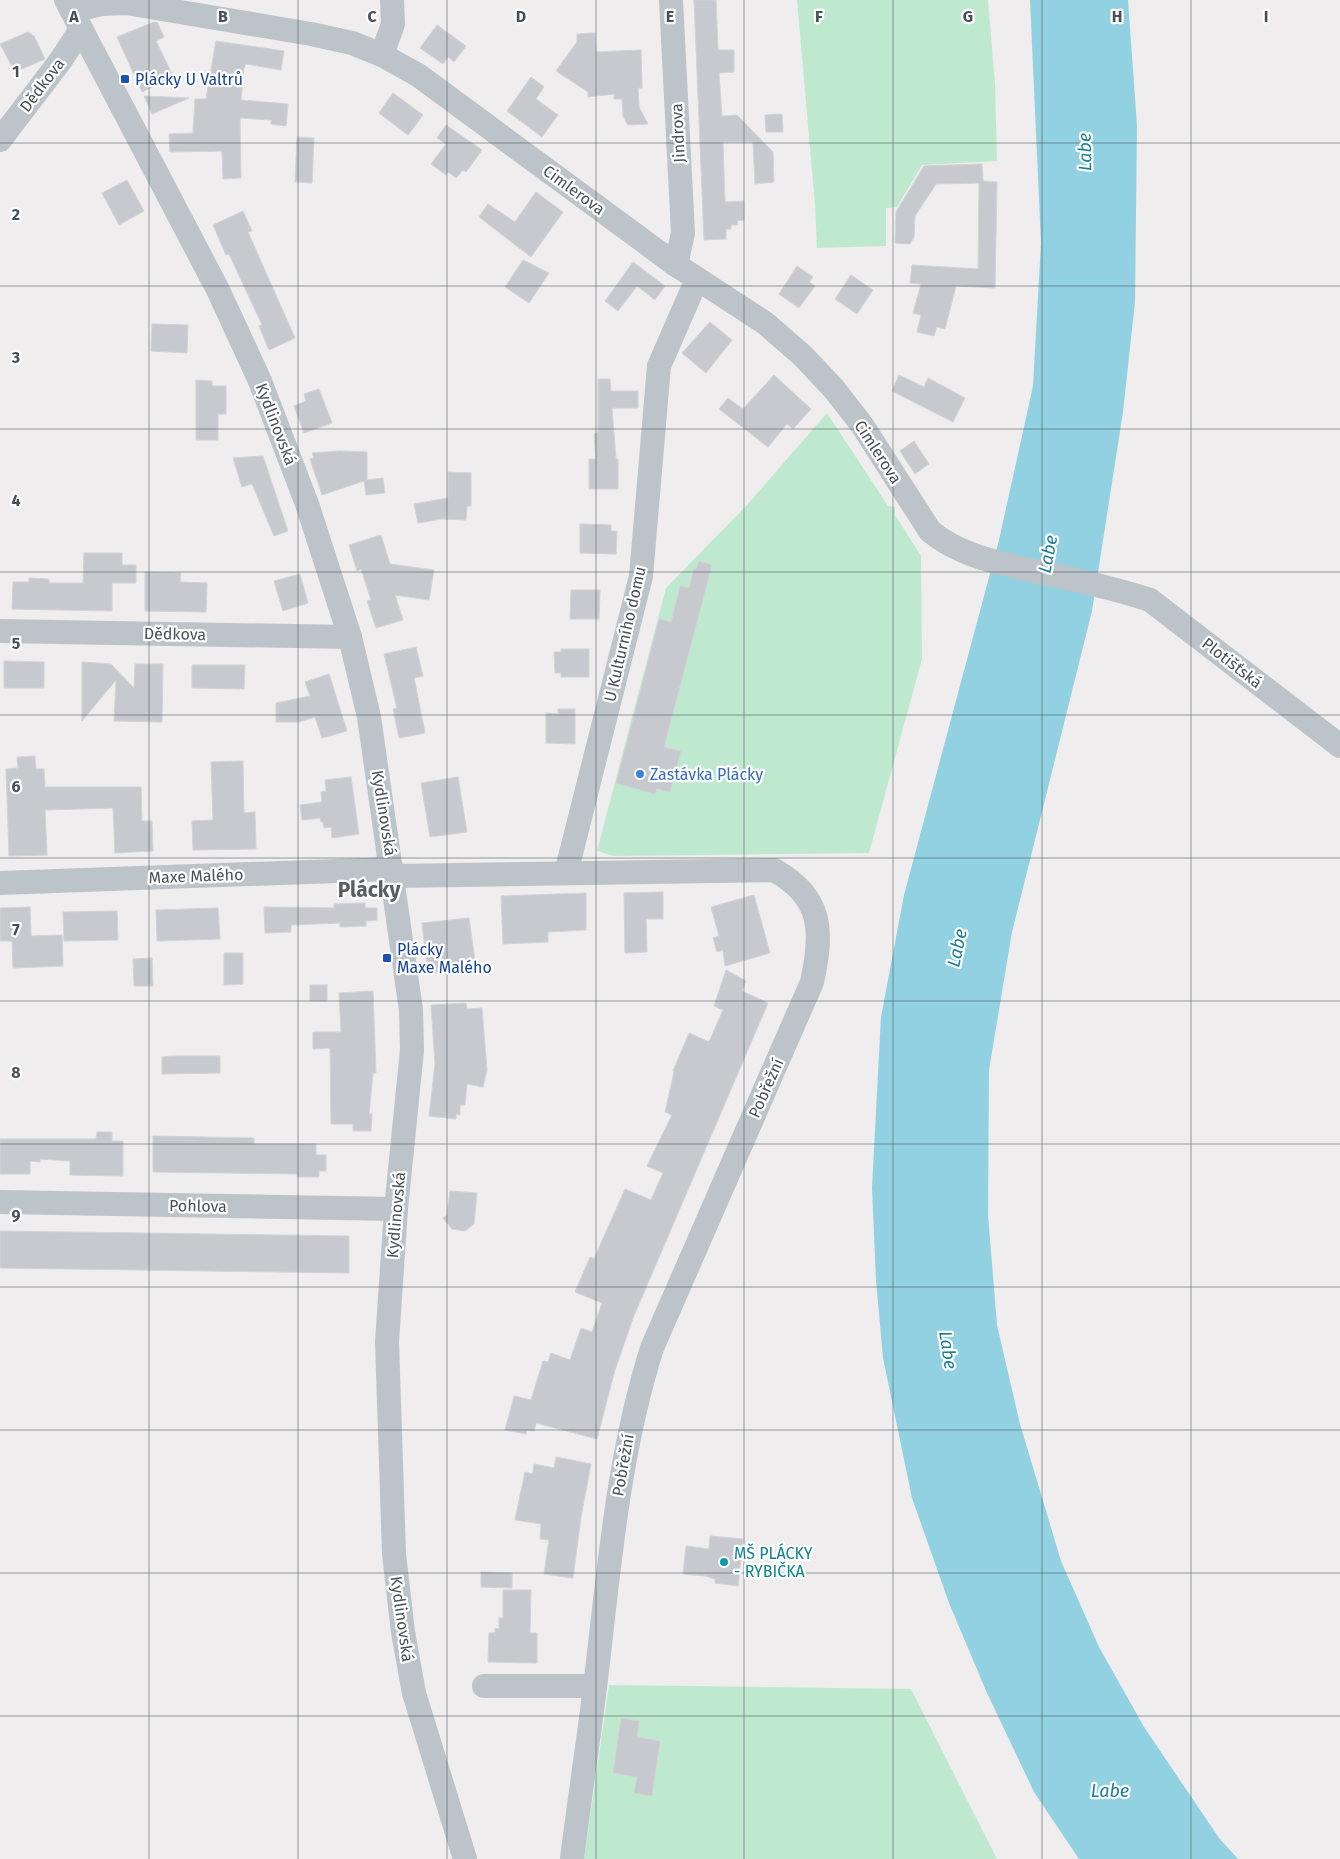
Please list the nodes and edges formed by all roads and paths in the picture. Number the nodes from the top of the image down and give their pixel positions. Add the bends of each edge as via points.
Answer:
1 (392, 0) edge
2 (671, 0) edge
3 (73, 13) edge
4 (382, 55) junction
5 (0, 140) edge
6 (676, 265) junction
7 (696, 279) junction
8 (1119, 590) joint
9 (0, 631) edge
10 (350, 637) junction
11 (1340, 746) edge
12 (393, 873) junction
13 (566, 873) junction
14 (0, 883) edge
15 (0, 1202) edge
16 (396, 1210) junction
17 (484, 1686) dead end
18 (595, 1686) junction
19 (465, 1859) edge
20 (572, 1859) edge

1 - 4 street via 393,24
2 - 6 street, Jindrova via 683,233
3 - 4 street, Cimlerova via 101,4 126,3 311,34 352,43
3 - 5 street, Dědkova via 61,60
3 - 10 street, Kydlinovská via 218,290 260,381 307,504
4 - 6 street, Cimlerova via 418,76
6 - 7 street, Cimlerova
7 - 8 street, Cimlerova via 765,323 834,389 862,425 930,531 939,539 976,557
7 - 13 street, U Kulturního domu via 659,366 641,576
8 - 11 street, Plotišťská via 1150,600
9 - 10 street, Dědkova
10 - 12 street, Kydlinovská via 369,716
12 - 13 street, Pobřežní
12 - 14 street, Maxe Malého
12 - 16 street, Kydlinovská via 411,1010 412,1050
13 - 18 street, Pobřežní via 774,870 792,880 804,894 815,910 818,928 818,952 812,982 652,1348 638,1393 618,1488
15 - 16 street, Pohlova
16 - 19 street, Kydlinovská via 386,1342 394,1554 414,1693
17 - 18 street
18 - 20 street, Pobřežní

